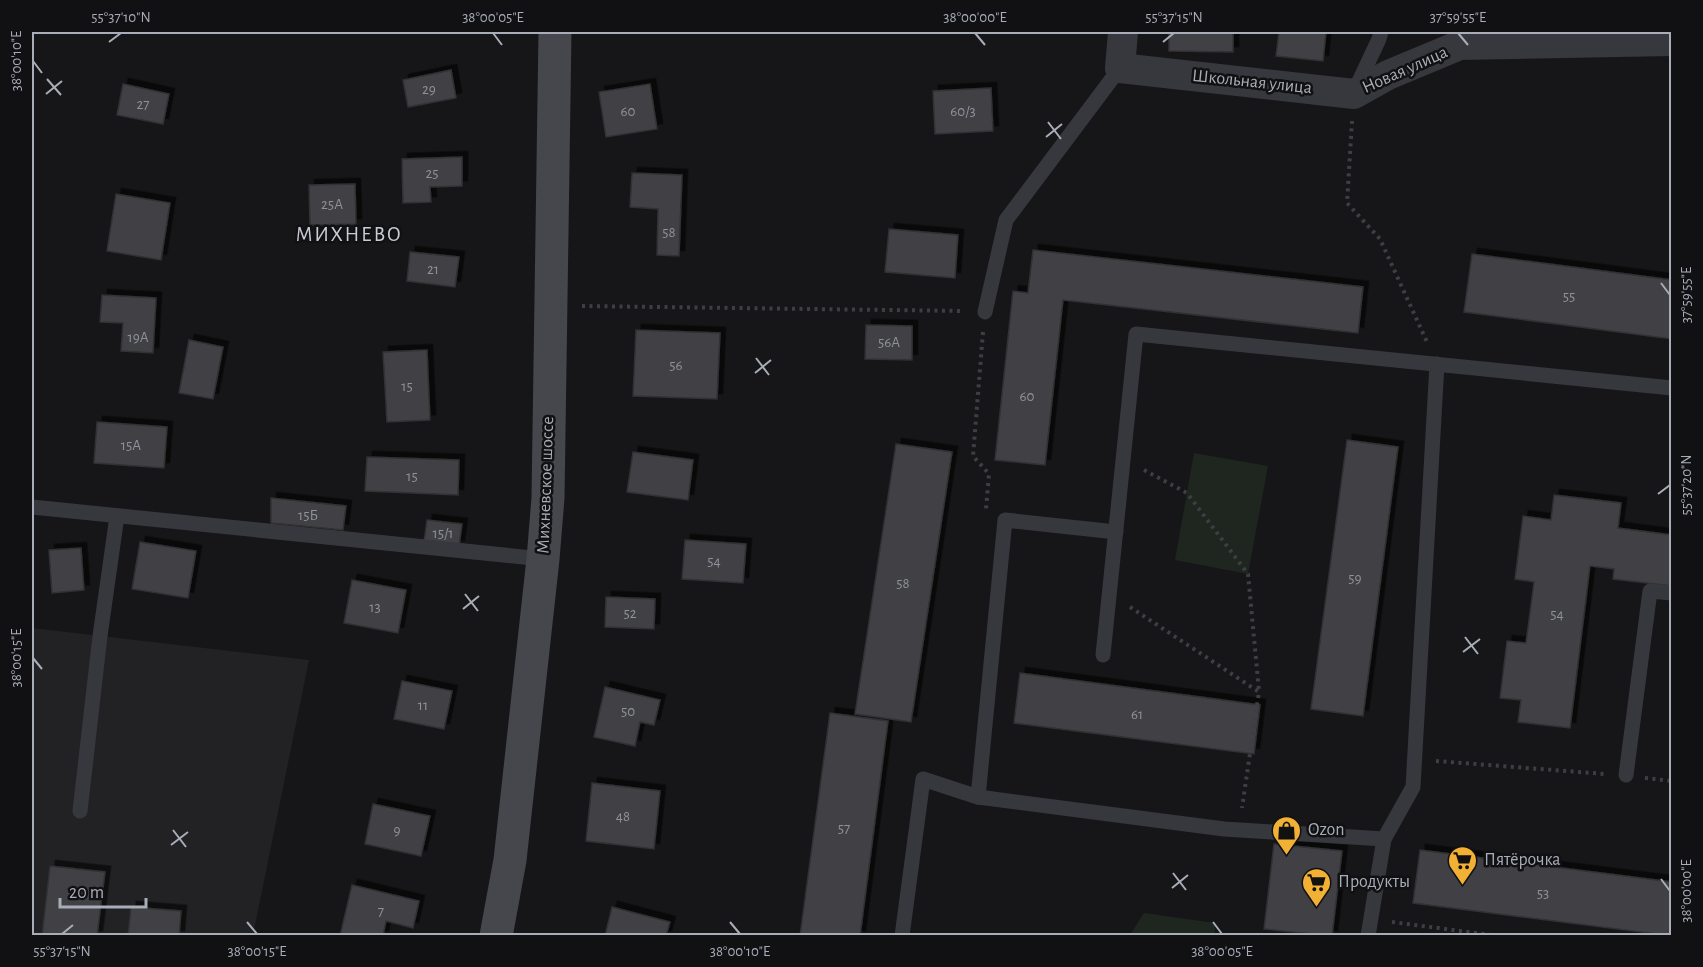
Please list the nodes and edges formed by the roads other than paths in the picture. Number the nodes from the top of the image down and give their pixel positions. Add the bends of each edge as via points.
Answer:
1 (555, 32) edge
2 (1123, 32) edge
3 (1381, 32) edge
4 (1671, 41) edge
5 (1120, 68) junction
6 (1353, 94) junction
7 (985, 312) road end
8 (1437, 364) junction
9 (1671, 388) edge
10 (32, 507) edge
11 (117, 516) junction
12 (1116, 532) junction
13 (543, 559) junction
14 (1671, 593) edge
15 (1103, 655) dead end
16 (1626, 775) road end
17 (978, 797) junction
18 (80, 811) dead end
19 (1384, 839) junction
20 (496, 936) edge
21 (902, 936) edge
22 (1368, 936) edge

1 - 13 street, Михневское шоссе via 548,498
2 - 5 street
3 - 6 lane
4 - 6 street, Новая улица via 1460,45
5 - 6 street, Школьная улица
5 - 7 lane via 1006,220
8 - 9 lane
8 - 12 lane via 1136,334
8 - 19 lane via 1413,787
10 - 11 lane
11 - 13 lane
11 - 18 lane
12 - 15 lane
12 - 17 lane via 1005,520
13 - 20 street, Михневское шоссе via 510,860
14 - 16 lane via 1650,591
17 - 19 lane via 1239,830
17 - 21 lane via 923,779
19 - 22 lane

